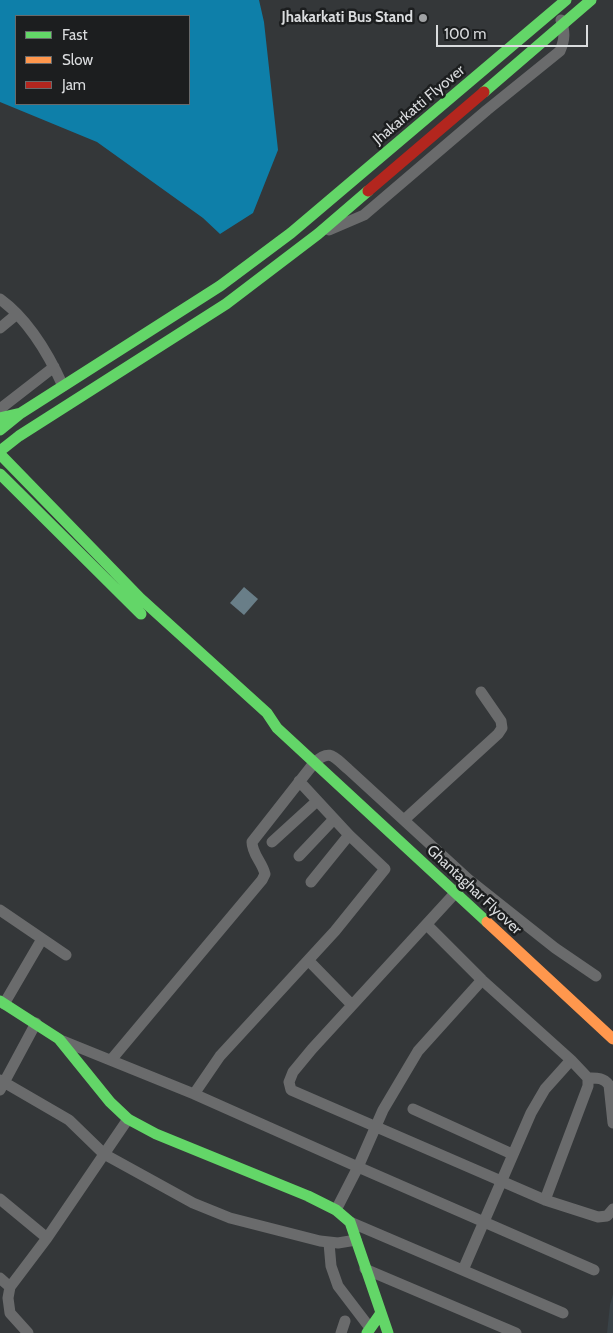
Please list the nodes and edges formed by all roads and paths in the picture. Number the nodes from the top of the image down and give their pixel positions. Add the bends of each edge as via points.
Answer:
1 (555, 0) edge
2 (566, 0) edge
3 (591, 0) edge
4 (318, 234) junction
5 (0, 299) edge
6 (18, 314) junction
7 (0, 328) edge
8 (54, 367) junction
9 (63, 386) junction
10 (0, 409) edge
11 (21, 413) junction
12 (0, 418) edge
13 (0, 430) edge
14 (0, 452) edge
15 (3, 479) edge
16 (481, 692) dead end
17 (277, 728) junction
18 (317, 766) junction
19 (299, 781) junction
20 (317, 801) junction
21 (334, 819) junction
22 (404, 820) junction
23 (349, 835) junction
24 (272, 842) dead end
25 (299, 856) dead end
26 (468, 879) junction
27 (311, 882) dead end
28 (0, 910) edge
29 (427, 925) junction
30 (42, 939) junction
31 (66, 955) dead end
32 (309, 961) junction
33 (596, 976) dead end
34 (482, 980) junction
35 (2, 1002) edge
36 (352, 1004) junction
37 (36, 1023) junction
38 (58, 1039) junction
39 (613, 1040) edge
40 (111, 1060) junction
41 (571, 1060) junction
42 (588, 1078) junction
43 (2, 1084) edge
44 (194, 1094) junction
45 (413, 1109) dead end
46 (128, 1119) junction
47 (613, 1123) edge
48 (376, 1126) junction
49 (104, 1154) junction
50 (512, 1154) junction
51 (358, 1168) junction
52 (500, 1180) junction
53 (0, 1200) edge
54 (545, 1200) junction
55 (613, 1209) edge
56 (336, 1210) junction
57 (350, 1222) junction
58 (483, 1222) junction
59 (47, 1238) junction
60 (356, 1240) junction
61 (329, 1243) junction
62 (366, 1269) junction
63 (463, 1270) junction
64 (594, 1270) dead end
65 (0, 1278) edge
66 (10, 1287) junction
67 (381, 1313) junction
68 (563, 1313) dead end
69 (345, 1321) dead end
70 (368, 1331) edge
71 (28, 1333) edge
72 (340, 1333) edge
73 (388, 1333) edge
74 (516, 1333) edge

1 - 4 street via 565,31 560,51 364,215
2 - 9 main road, Jhakarkatti Flyover via 291,233 220,286
3 - 4 main road, Jhakarkatti Flyover
4 - 14 main road, Jhakarkatti Flyover via 226,304 19,436
5 - 6 street
6 - 7 street
6 - 8 street
8 - 9 street
8 - 10 street
9 - 11 main road, Jhakarkatti Flyover
11 - 12 main road
11 - 13 main road
14 - 17 main road via 140,598 267,712
15 - 17 main road via 132,607 259,720
16 - 22 street via 502,721 502,728
17 - 18 main road, Ghantaghar Flyover
18 - 19 street
18 - 22 street via 322,755 333,756
18 - 39 main road, Ghantaghar Flyover
19 - 20 street
19 - 40 street via 252,842 254,853 263,865 265,874 262,880
20 - 21 street
20 - 24 street
21 - 23 street
21 - 25 street
22 - 26 street
23 - 27 street
23 - 32 street via 385,869
26 - 29 street
26 - 33 street
28 - 30 street
29 - 34 street
29 - 36 street
30 - 31 street
30 - 35 street
32 - 36 street
32 - 44 street via 220,1056
34 - 41 street
34 - 48 street via 418,1051
35 - 37 main road
36 - 48 street via 293,1072 289,1082 291,1090
37 - 38 main road
37 - 43 street
38 - 40 street
38 - 46 main road
40 - 44 street
41 - 42 street
41 - 50 street via 545,1089
42 - 47 street via 600,1078 609,1085
42 - 54 street via 588,1086
43 - 49 street via 69,1120
44 - 51 street
45 - 50 street
46 - 49 street
46 - 56 main road via 156,1134
48 - 51 street
48 - 52 street
49 - 59 street
49 - 61 street via 212,1211
50 - 52 street
51 - 56 street
51 - 58 street
52 - 54 street
52 - 58 street
53 - 59 street
54 - 55 street via 598,1217 607,1216
56 - 57 main road
57 - 60 main road
57 - 63 street
58 - 63 street
58 - 64 street
59 - 66 street
60 - 61 street
60 - 62 main road
61 - 70 street via 331,1266 338,1286
62 - 67 main road
62 - 74 street
63 - 68 street
65 - 66 street
66 - 71 street via 10,1313
67 - 70 main road
67 - 73 main road
69 - 72 street

